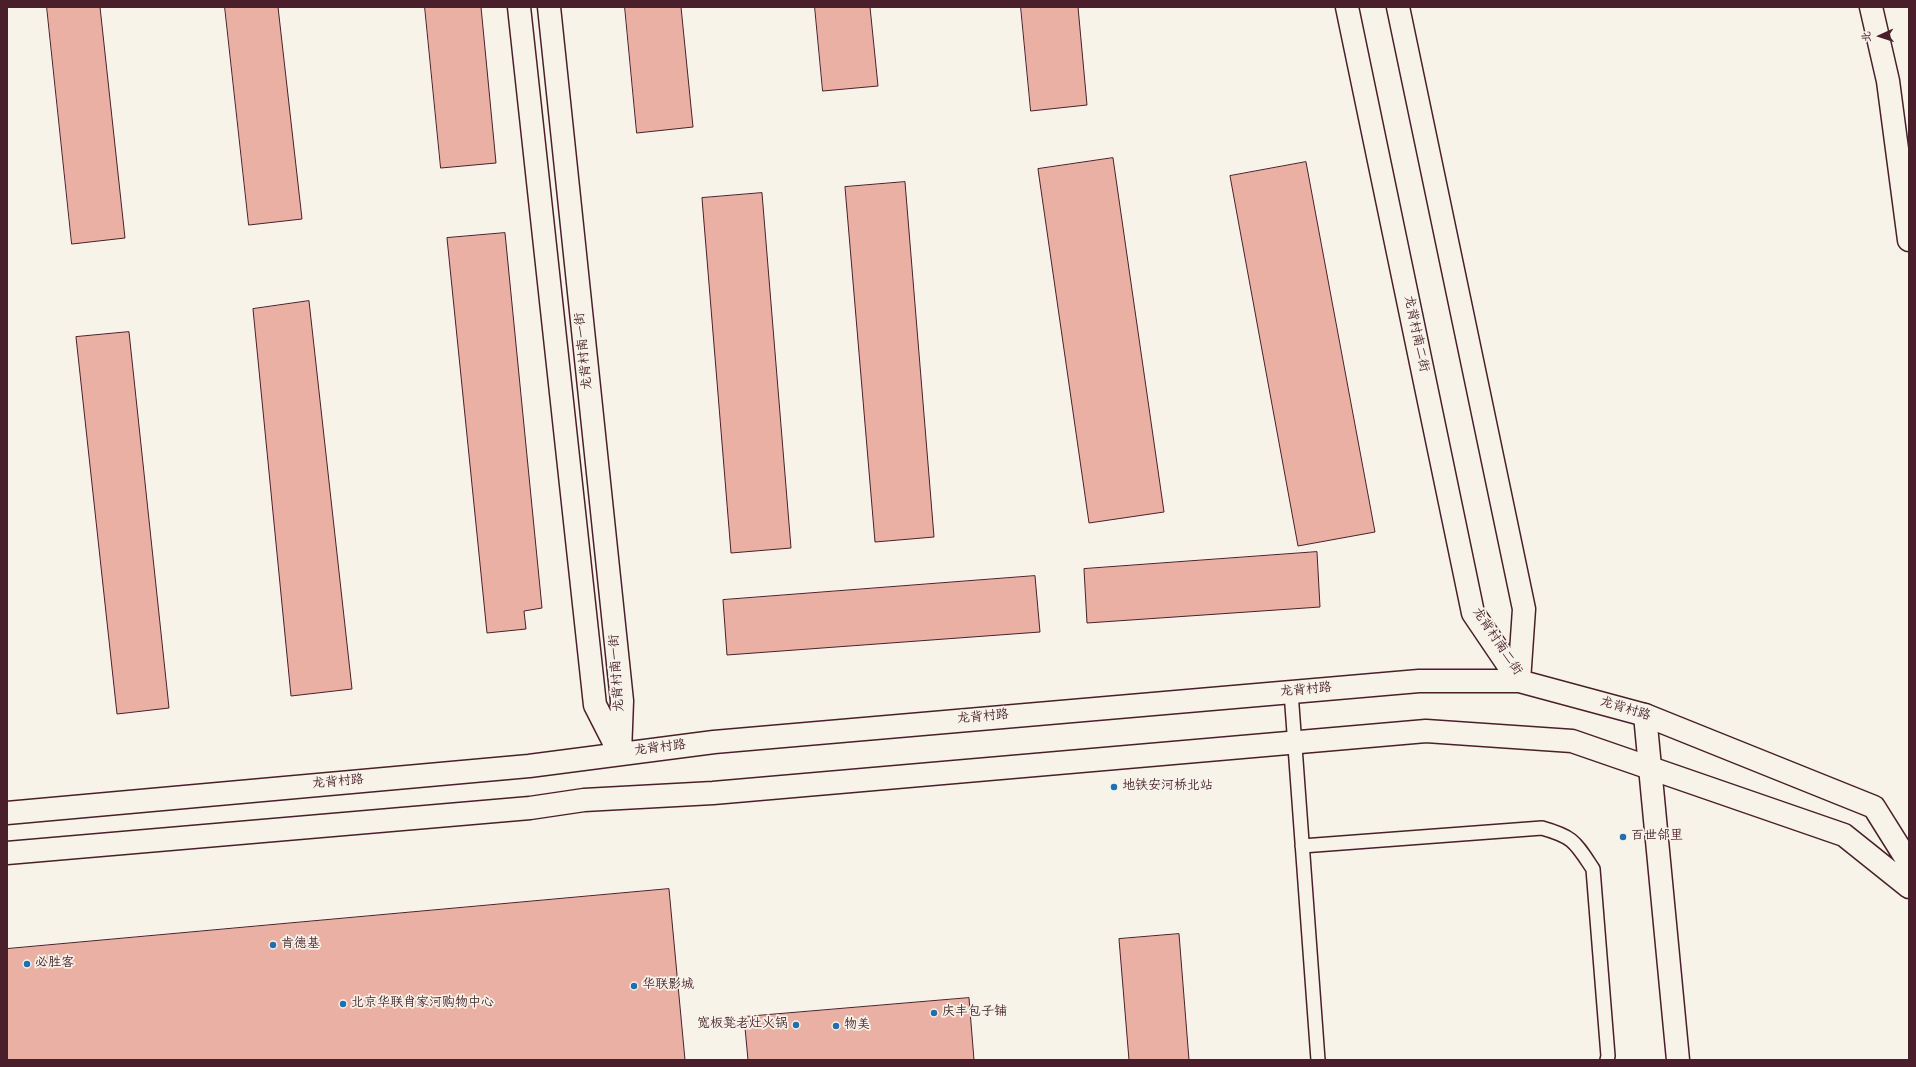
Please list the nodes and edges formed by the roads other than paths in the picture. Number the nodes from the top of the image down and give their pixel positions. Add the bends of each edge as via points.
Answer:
1 (520, 7) edge
2 (549, 7) edge
3 (1347, 7) edge
4 (1398, 7) edge
5 (1871, 7) edge
6 (1909, 240) edge
7 (1519, 681) junction
8 (1291, 692) junction
9 (1645, 715) junction
10 (1295, 742) junction
11 (620, 754) junction
12 (1650, 768) junction
13 (7, 813) edge
14 (1302, 846) junction
15 (7, 853) edge
16 (1909, 862) edge
17 (1909, 887) edge
18 (1318, 1060) edge
19 (1607, 1060) edge
20 (1678, 1060) edge

1 - 11 street, 龙背村南一街 via 595,705
2 - 11 street, 龙背村南一街 via 622,701
3 - 7 street, 龙背村南二街 via 1473,613
4 - 7 street, 龙背村南二街 via 1524,609
5 - 6 street via 1888,81
7 - 8 street, 龙背村路 via 1419,681
7 - 9 street, 龙背村路
8 - 10 lane
8 - 11 street, 龙背村路 via 714,742
9 - 12 street
9 - 16 street, 龙背村路 via 1874,807
10 - 12 street via 1426,730 1572,741
10 - 14 lane
10 - 15 street via 713,793 584,800 530,808
11 - 13 street, 龙背村路 via 529,766
12 - 17 street via 1844,835
12 - 20 street
14 - 18 lane
14 - 19 lane via 1542,828 1563,834 1577,845 1593,869

